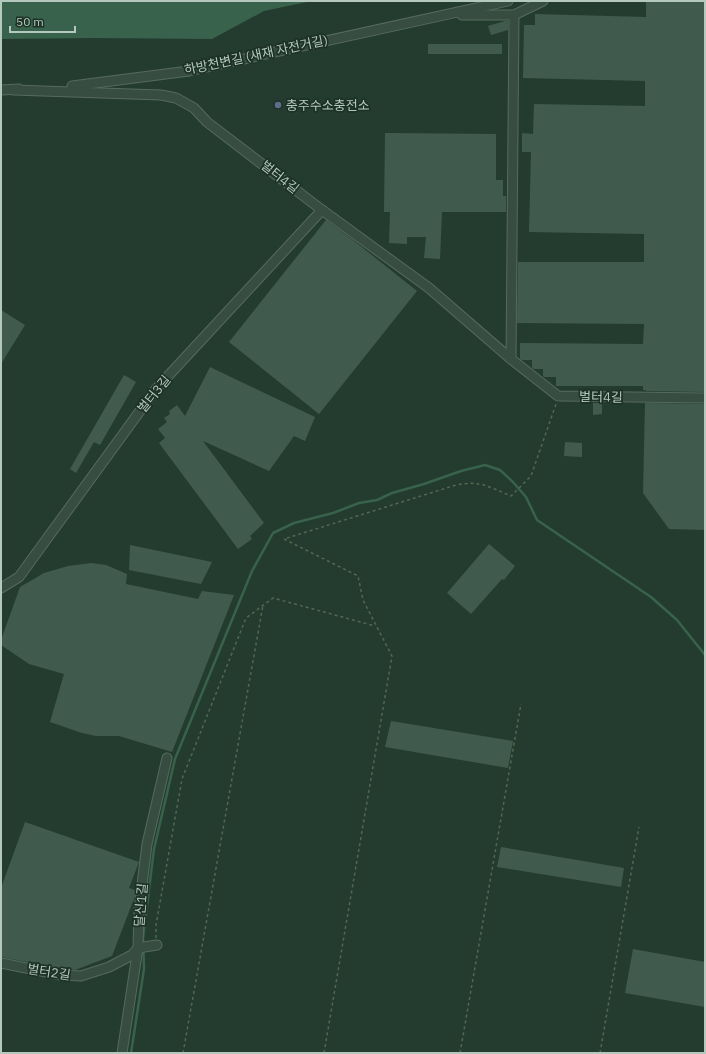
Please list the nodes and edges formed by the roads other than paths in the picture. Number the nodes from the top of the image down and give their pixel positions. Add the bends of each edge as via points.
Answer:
1 (508, 1) edge
2 (543, 1) edge
3 (443, 15) junction
4 (514, 15) junction
5 (1, 90) edge
6 (13, 90) junction
7 (322, 210) junction
8 (511, 359) junction
9 (705, 398) edge
10 (1, 588) edge
11 (167, 758) dead end
12 (157, 945) road end
13 (138, 948) junction
14 (1, 963) edge
15 (122, 1053) edge

1 - 3 street, 하방천변길 (새재 자전거길)
2 - 4 street
3 - 4 street
3 - 6 street, 하방천변길 (새재 자전거길) via 189,71 77,86
4 - 8 street
5 - 6 street, 하방천변길 (새재 자전거길)
6 - 7 street, 벌터4길 via 124,93 176,98 194,108 207,122
7 - 8 street, 벌터4길 via 430,288
7 - 10 street, 벌터3길 via 156,389 19,577
8 - 9 street, 벌터4길 via 558,396
11 - 13 street, 달신1길 via 147,844 139,909
12 - 13 street
13 - 14 street, 벌터2길 via 132,955 109,967 81,976 61,975
13 - 15 street, 달신1길

